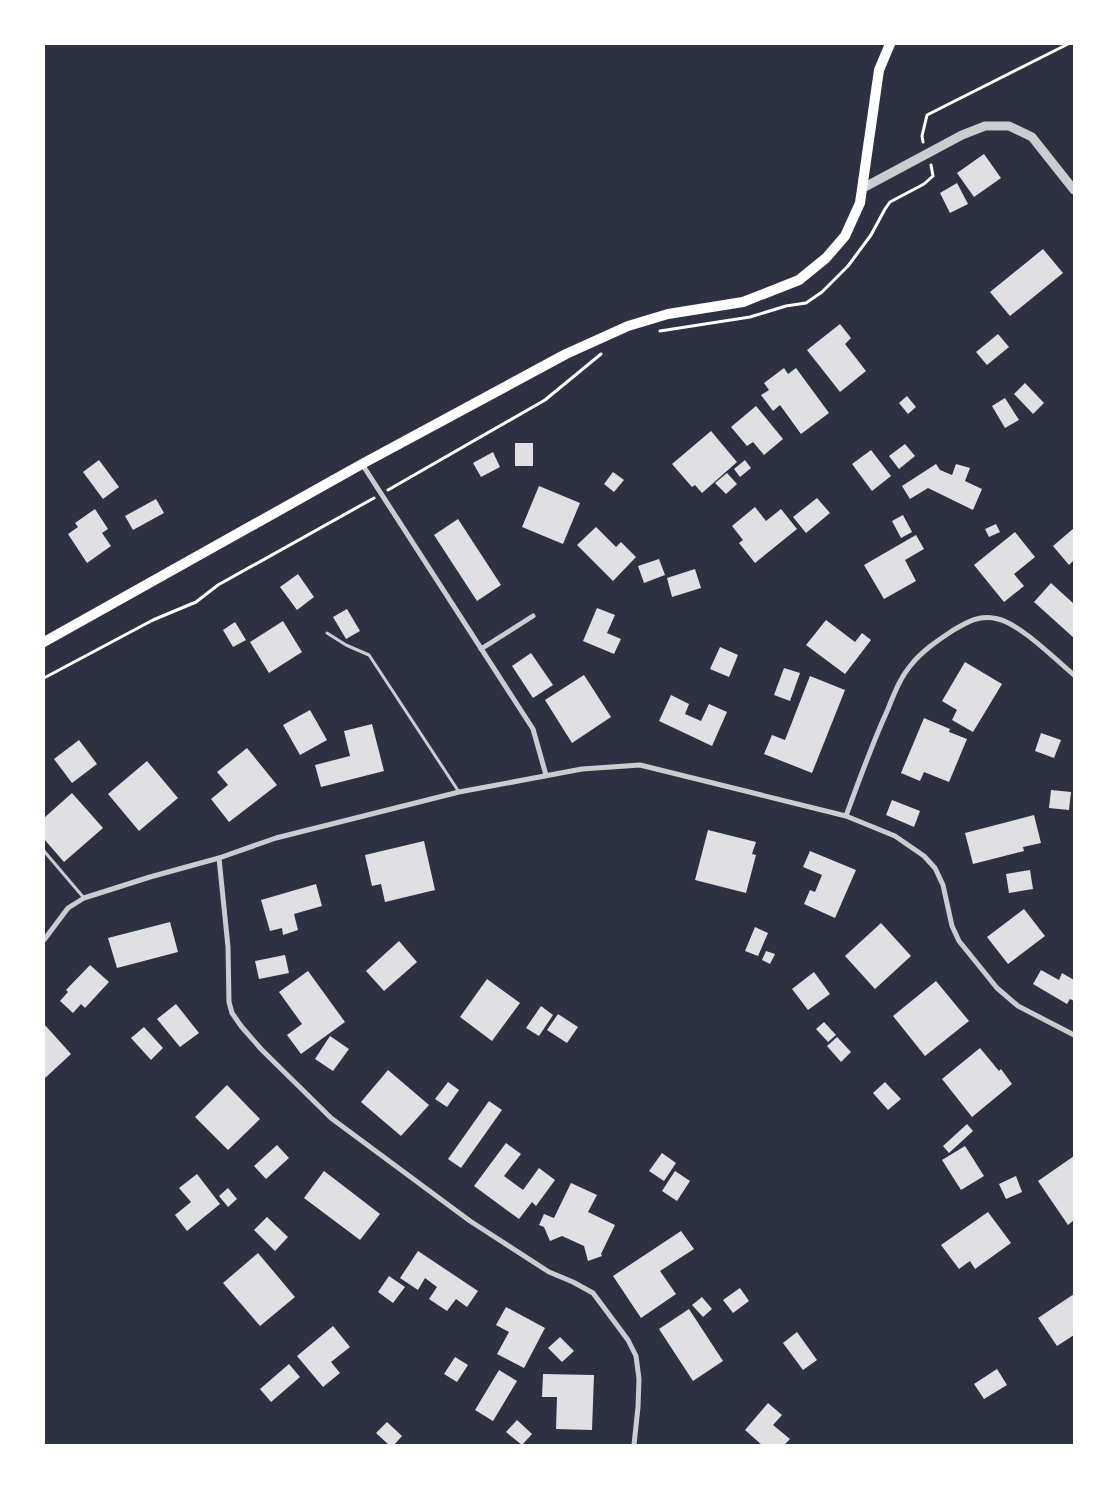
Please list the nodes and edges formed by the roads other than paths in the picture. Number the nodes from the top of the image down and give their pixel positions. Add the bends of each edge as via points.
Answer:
1 (890, 44) edge
2 (863, 188) junction
3 (1074, 190) edge
4 (362, 464) junction
5 (533, 616) dead end
6 (327, 633) dead end
7 (44, 642) edge
8 (481, 648) junction
9 (1074, 675) edge
10 (546, 776) junction
11 (459, 792) junction
12 (846, 816) junction
13 (44, 851) edge
14 (219, 858) junction
15 (84, 898) junction
16 (44, 940) edge
17 (1074, 1035) edge
18 (634, 1445) edge

1 - 2 main road via 879,70
2 - 3 street via 972,130 985,126 1009,126 1032,138
2 - 4 main road via 845,236 826,258 799,280 742,302 668,314 599,338
4 - 7 main road
4 - 8 street
5 - 8 street
6 - 11 lane via 369,655
8 - 10 street via 533,729
9 - 12 street via 1013,624 998,619 984,616 970,621 935,642 910,666 899,683
10 - 11 street
10 - 12 street via 582,769 640,765
11 - 14 street via 276,838
12 - 17 street via 894,836 924,856 935,868 943,885 952,926 976,962 1018,1006
13 - 15 lane
14 - 15 street
14 - 18 street via 228,947 228,1002 232,1014 261,1049 331,1118 470,1221 549,1272 593,1294 628,1340 636,1356 639,1379
15 - 16 street via 68,908

